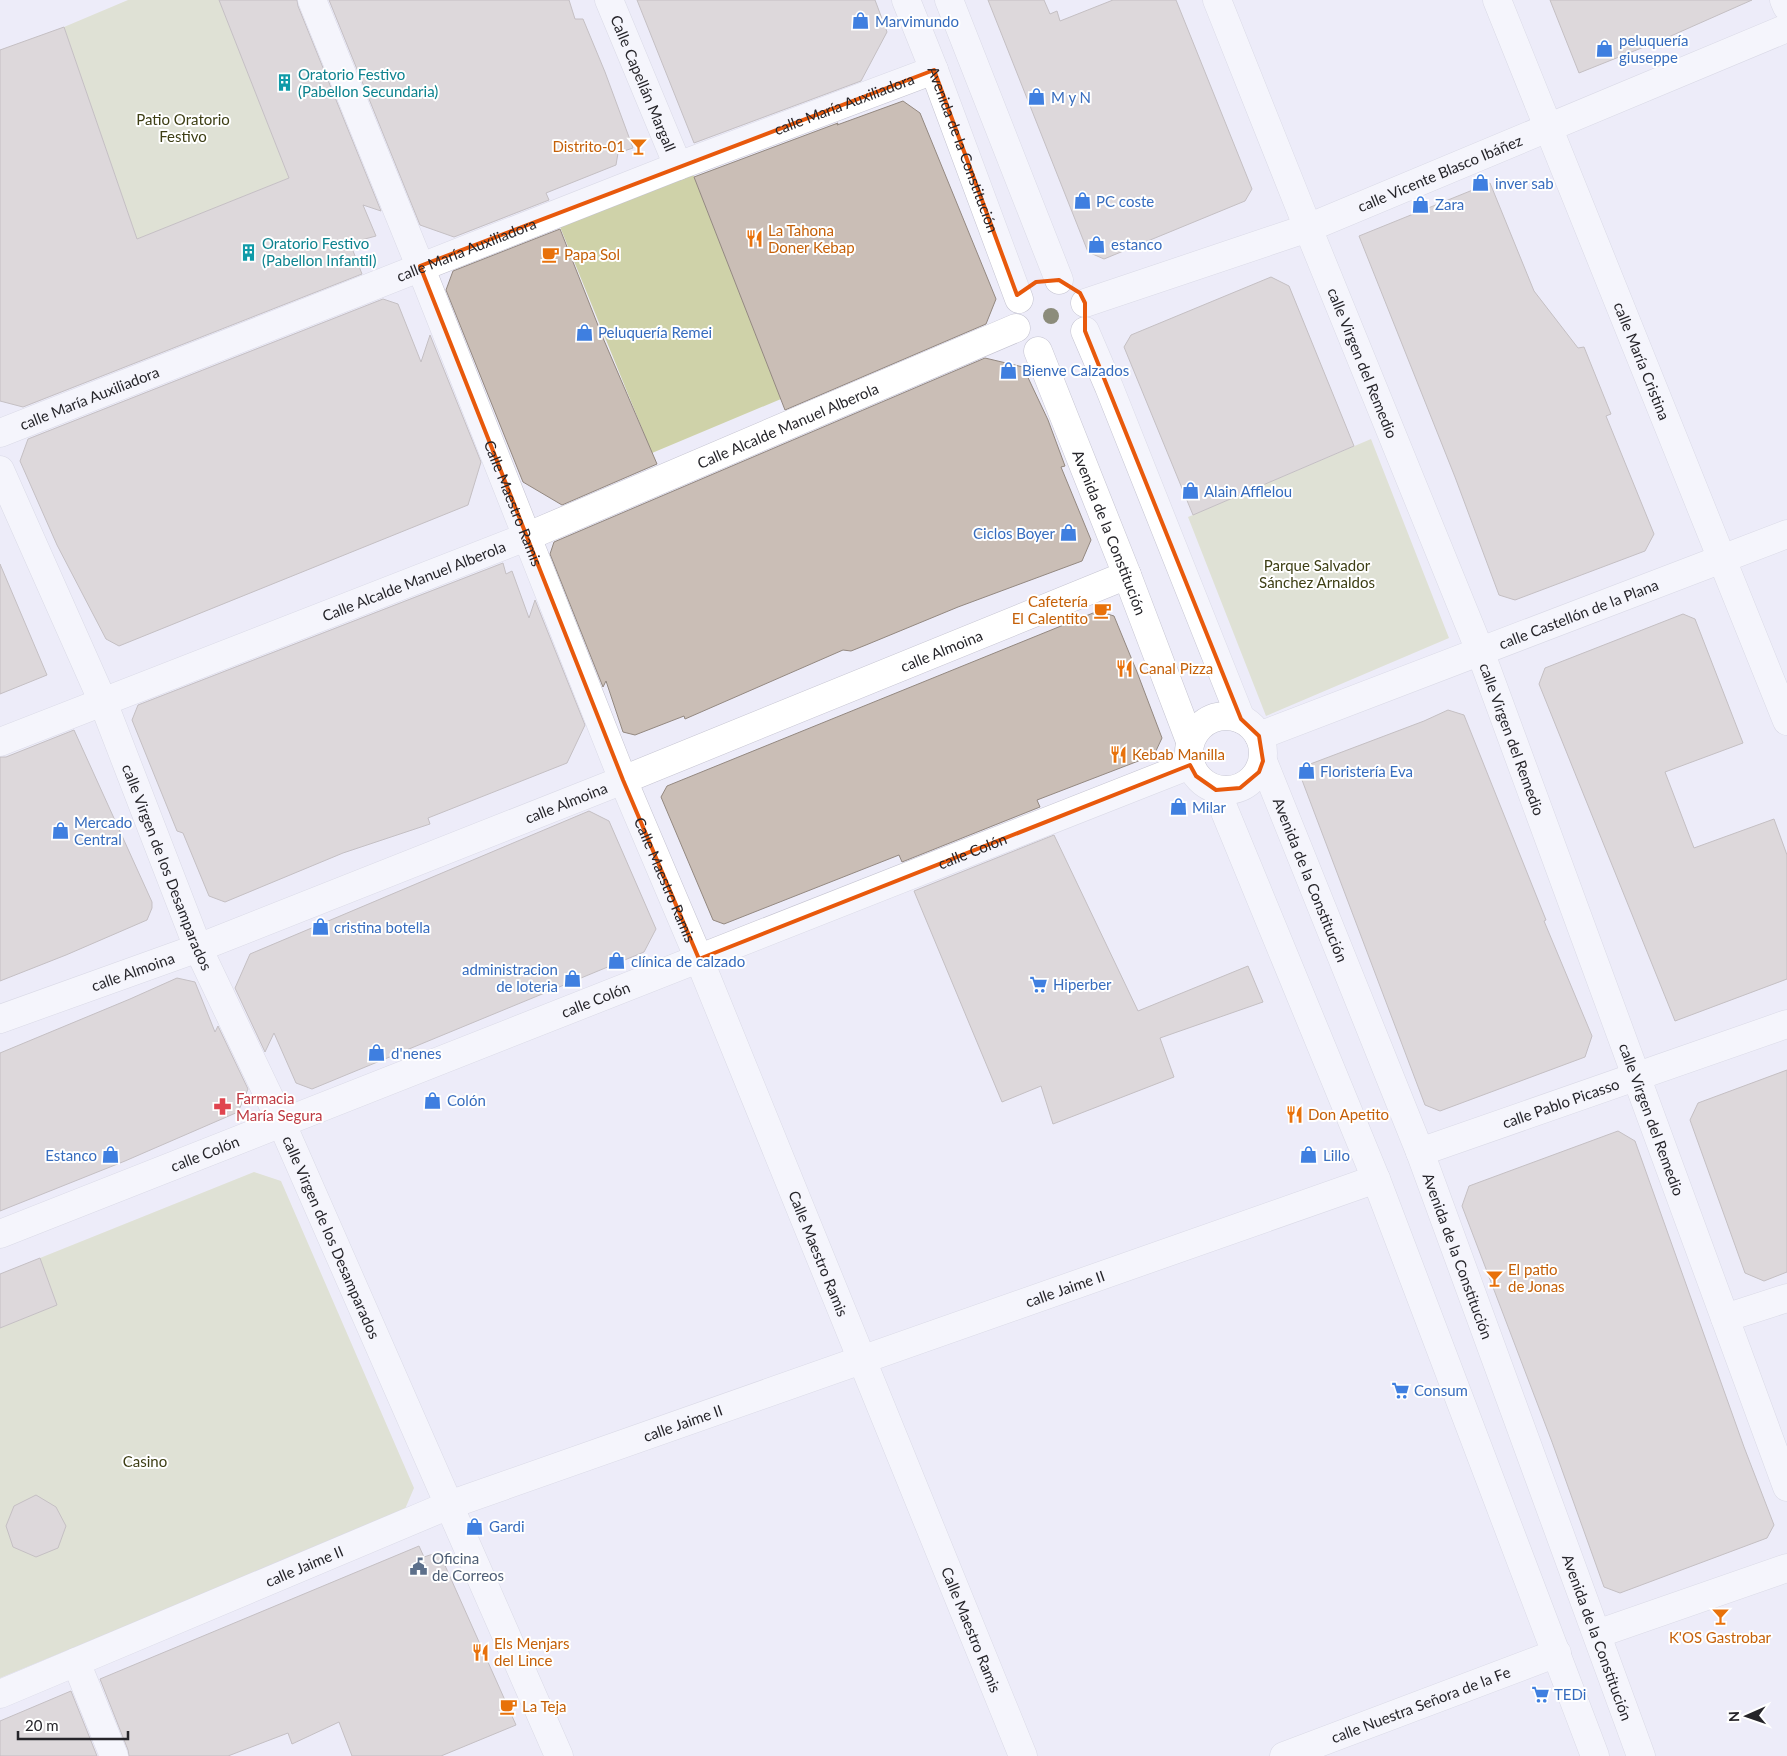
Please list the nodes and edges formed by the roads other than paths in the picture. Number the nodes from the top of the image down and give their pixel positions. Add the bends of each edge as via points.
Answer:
1 (312, 0) edge
2 (609, 0) edge
3 (906, 0) edge
4 (949, 0) edge
5 (1217, 0) edge
6 (1497, 0) edge
7 (1784, 0) edge
8 (1787, 7) edge
9 (1787, 28) edge
10 (934, 70) junction
11 (1548, 127) junction
12 (678, 166) junction
13 (1308, 228) junction
14 (420, 266) junction
15 (1059, 280) junction
16 (1018, 298) junction
17 (1086, 303) junction
18 (1016, 328) junction
19 (1063, 346) junction
20 (0, 433) edge
21 (0, 470) edge
22 (1787, 534) edge
23 (526, 537) junction
24 (1722, 560) junction
25 (1127, 575) junction
26 (1480, 651) junction
27 (103, 702) junction
28 (1787, 721) edge
29 (1255, 739) junction
30 (0, 742) edge
31 (1190, 753) junction
32 (623, 780) junction
33 (1216, 790) junction
34 (198, 948) junction
35 (699, 959) junction
36 (0, 1019) edge
37 (1787, 1024) edge
38 (1636, 1075) junction
39 (282, 1124) junction
40 (1420, 1152) junction
41 (1376, 1179) junction
42 (0, 1234) edge
43 (1787, 1298) edge
44 (1725, 1318) junction
45 (861, 1360) junction
46 (1787, 1487) edge
47 (449, 1505) junction
48 (1787, 1568) edge
49 (1597, 1634) junction
50 (1557, 1653) junction
51 (76, 1662) junction
52 (0, 1694) edge
53 (114, 1756) edge
54 (559, 1756) edge
55 (1023, 1756) edge
56 (1284, 1756) edge
57 (1595, 1756) edge
58 (1641, 1756) edge

1 - 14 street, Calle Maestro Ramis
2 - 12 street, Calle Capellán Margall
3 - 10 street, Avenida de la Constitución
4 - 15 street
5 - 13 street, calle Virgen del Remedio
6 - 11 street, calle María Cristina
7 - 8 street
9 - 11 street, calle Vicente Blasco Ibáñez
10 - 12 street, calle María Auxiliadora
10 - 16 street, Avenida de la Constitución
11 - 13 street, calle Vicente Blasco Ibáñez
11 - 24 street, calle María Cristina
12 - 14 street, calle María Auxiliadora
13 - 17 street, calle Vicente Blasco Ibáñez
13 - 26 street, calle Virgen del Remedio
14 - 20 street, calle María Auxiliadora
14 - 23 street, Calle Maestro Ramis
15 - 16 street via 1036,282
15 - 17 street via 1080,292
16 - 18 street via 1014,311
17 - 19 street via 1087,326
18 - 19 street via 1027,345
18 - 23 street, Calle Alcalde Manuel Alberola
19 - 25 street, Avenida de la Constitución
19 - 29 street, Avenida de la Constitución via 1109,387
21 - 27 street, calle Virgen de los Desamparados
22 - 24 street, calle Castellón de la Plana
23 - 27 street, Calle Alcalde Manuel Alberola
23 - 32 street, Calle Maestro Ramis
24 - 26 street, calle Castellón de la Plana
24 - 28 street, calle María Cristina
25 - 31 street, Avenida de la Constitución
25 - 32 street, calle Almoina
26 - 29 street, calle Castellón de la Plana
26 - 38 street, calle Virgen del Remedio
27 - 30 street, Calle Alcalde Manuel Alberola
27 - 34 street, calle Virgen de los Desamparados
29 - 31 street via 1229,716 1217,717 1196,731
29 - 33 street via 1255,777 1240,788
29 - 40 street, Avenida de la Constitución
31 - 33 street via 1196,776
31 - 35 street, calle Colón
32 - 34 street, calle Almoina
32 - 35 street, Calle Maestro Ramis
33 - 41 street
34 - 36 street, calle Almoina
34 - 39 street, calle Virgen de los Desamparados
35 - 39 street, calle Colón
35 - 45 street, Calle Maestro Ramis
37 - 38 street, calle Pablo Picasso
38 - 40 street, calle Pablo Picasso
38 - 44 street, calle Virgen del Remedio
39 - 42 street, calle Colón
39 - 47 street, calle Virgen de los Desamparados
40 - 49 street, Avenida de la Constitución
41 - 45 street, calle Jaime II
41 - 50 street
43 - 44 street
44 - 46 street, calle Virgen del Remedio
45 - 47 street, calle Jaime II
45 - 55 street, Calle Maestro Ramis
47 - 51 street, calle Jaime II
47 - 54 street, calle Virgen de los Desamparados
48 - 49 street
49 - 58 street, Avenida de la Constitución
50 - 56 street, calle Nuestra Señora de la Fe
50 - 57 street
51 - 52 street, calle Jaime II
51 - 53 street

